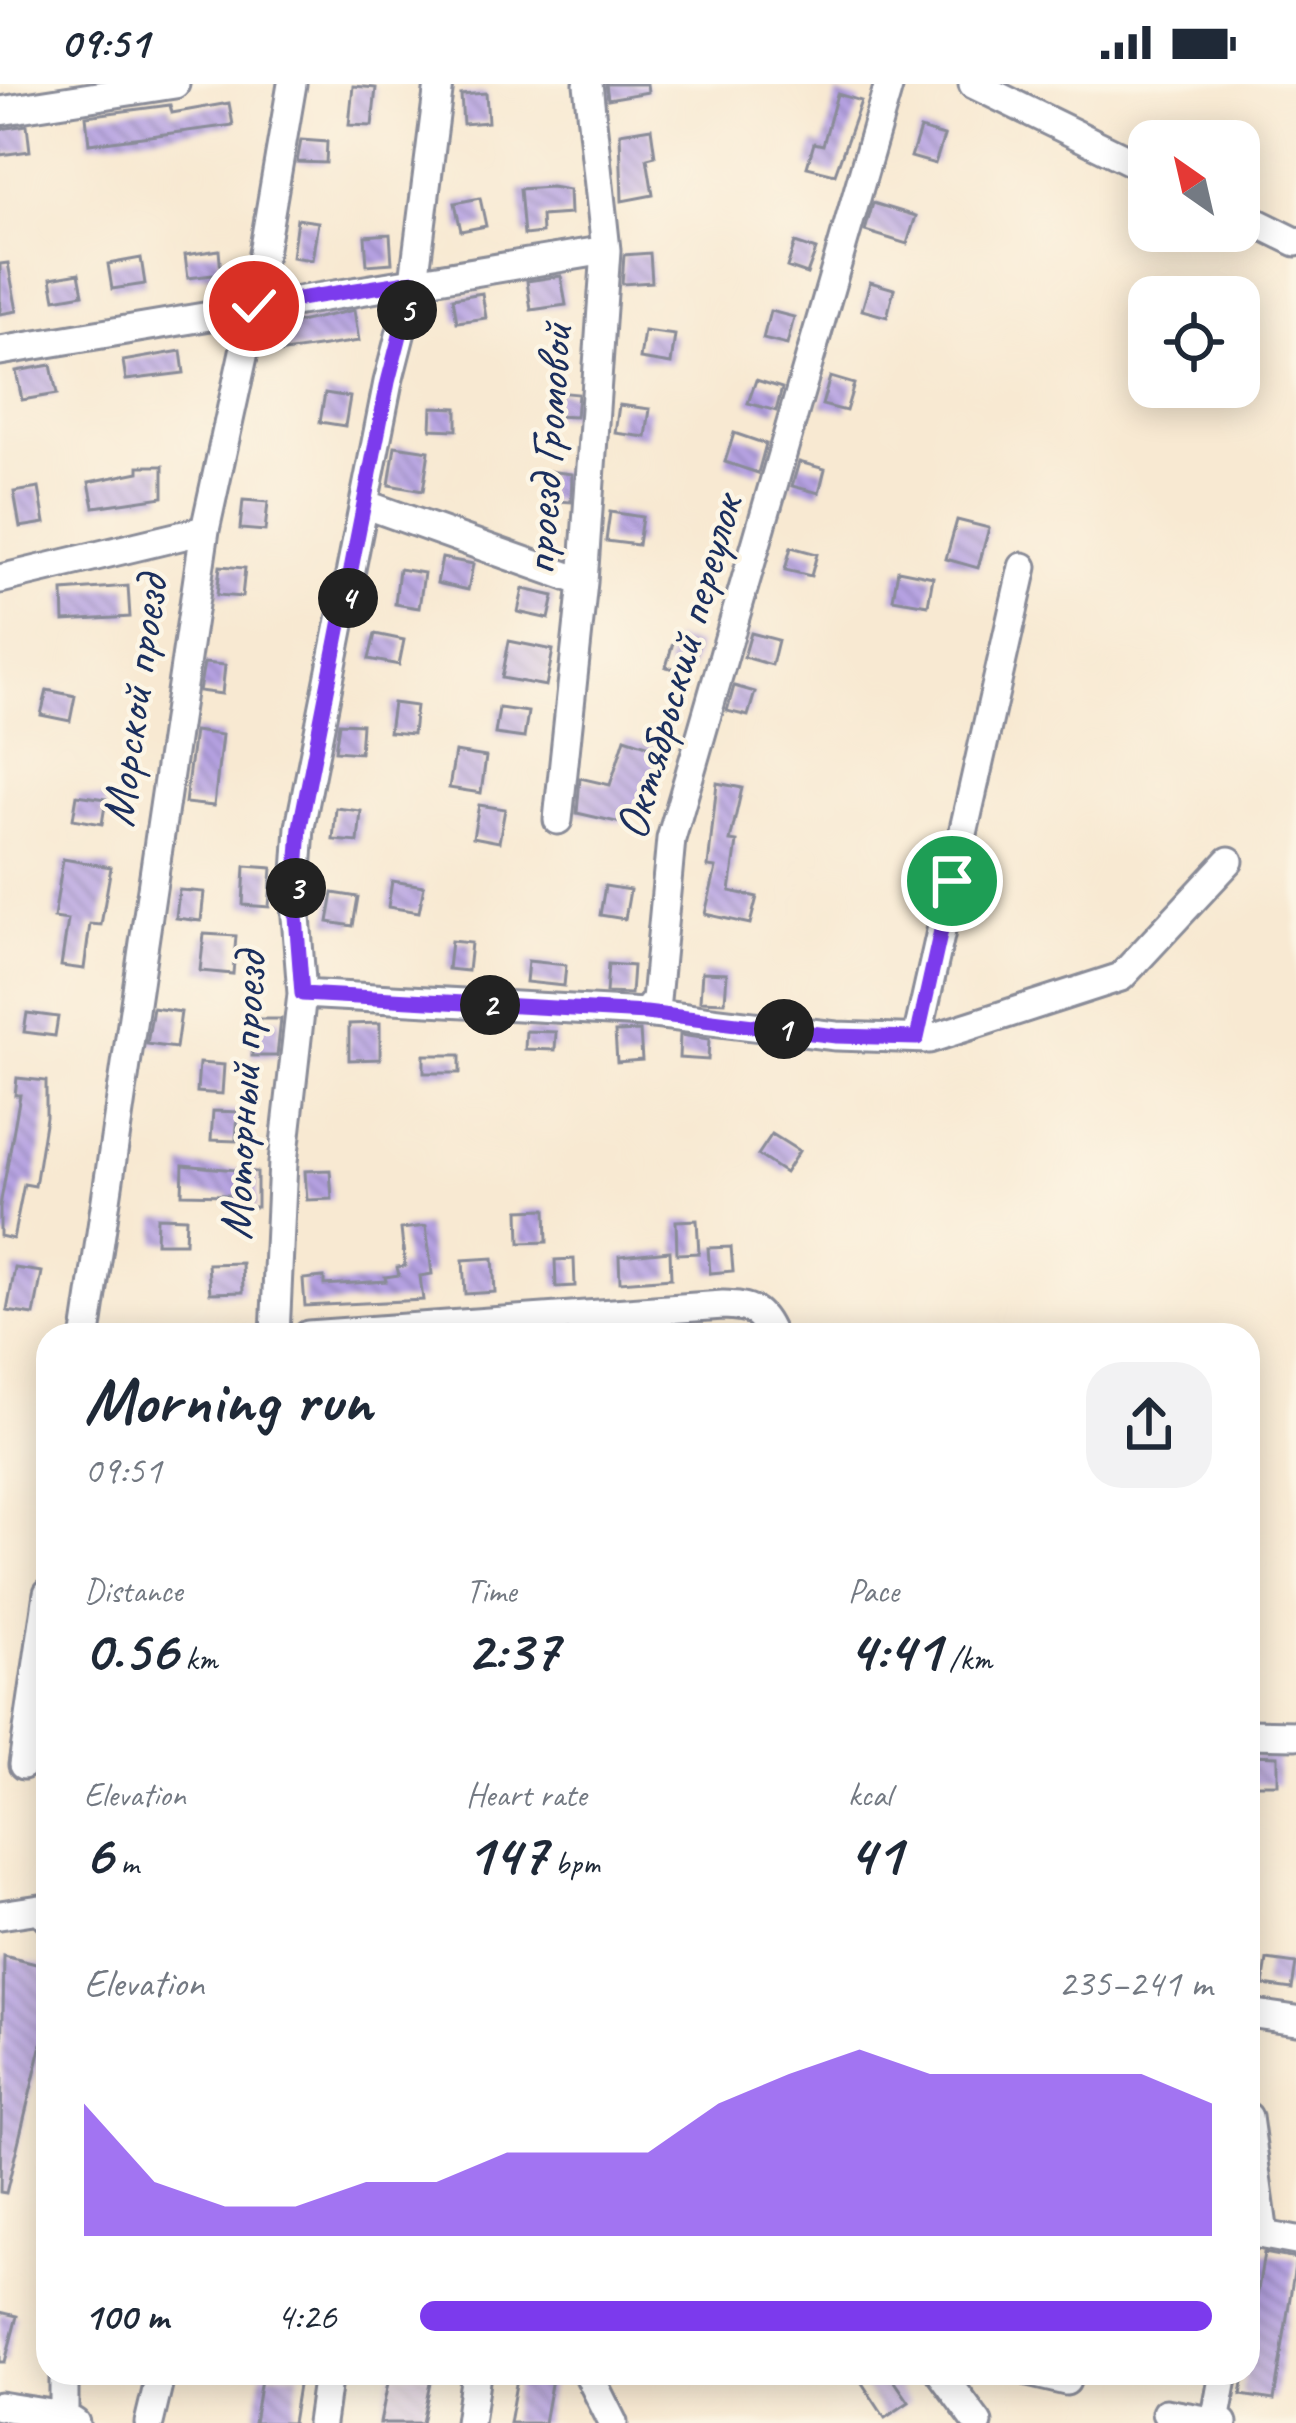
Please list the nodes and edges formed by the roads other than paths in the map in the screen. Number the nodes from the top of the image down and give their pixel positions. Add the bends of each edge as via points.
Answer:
1 (175, 84) edge
2 (292, 84) edge
3 (439, 84) edge
4 (588, 84) edge
5 (889, 84) edge
6 (973, 84) edge
7 (0, 111) edge
8 (1128, 160) edge
9 (1260, 224) edge
10 (1296, 242) edge
11 (606, 250) junction
12 (414, 281) junction
13 (254, 306) junction
14 (0, 351) edge
15 (368, 505) junction
16 (205, 530) junction
17 (1023, 567) dead end
18 (0, 579) edge
19 (583, 582) junction
20 (558, 820) dead end
21 (1229, 861) dead end
22 (302, 994) junction
23 (646, 1013) junction
24 (917, 1038) junction
25 (88, 1323) edge
26 (276, 1323) edge
27 (474, 1323) edge
28 (766, 1323) edge
29 (36, 1676) edge
30 (1260, 1734) edge
31 (1296, 1735) edge
32 (24, 1760) edge
33 (36, 1910) edge
34 (0, 1915) edge
35 (1260, 2015) edge
36 (1296, 2020) edge
37 (1260, 2235) edge
38 (1296, 2241) edge
39 (65, 2385) edge
40 (158, 2385) edge
41 (326, 2385) edge
42 (474, 2385) edge
43 (594, 2385) edge
44 (950, 2385) edge
45 (1223, 2385) edge
46 (0, 2406) edge
47 (1166, 2413) dead end
48 (69, 2420) edge
49 (1219, 2422) edge
50 (149, 2423) edge
51 (321, 2423) edge
52 (469, 2423) edge
53 (613, 2423) edge
54 (977, 2423) edge

1 - 7 street
2 - 13 street, Морской проезд
3 - 12 street, Моторный проезд
4 - 11 street, проезд Громовой
5 - 23 street, Октябрьский переулок via 670,838 656,1000
6 - 8 street
9 - 10 street
11 - 12 street
11 - 19 street, проезд Громовой
12 - 13 street
12 - 15 street, Моторный проезд
13 - 14 street
13 - 16 street, Морской проезд
15 - 19 street
15 - 22 street, Моторный проезд via 300,827
16 - 18 street
16 - 25 street, Морской проезд
17 - 24 street
19 - 20 street, проезд Громовой
21 - 24 street via 1121,977
22 - 23 street
22 - 26 street, Моторный проезд
23 - 24 street
27 - 28 street via 724,1305 748,1306
29 - 32 street
30 - 31 street
33 - 34 street
35 - 36 street
37 - 38 street
39 - 48 street
40 - 50 street
41 - 51 street
42 - 52 street
43 - 53 street
44 - 54 street
45 - 49 street
46 - 48 street
47 - 49 street

